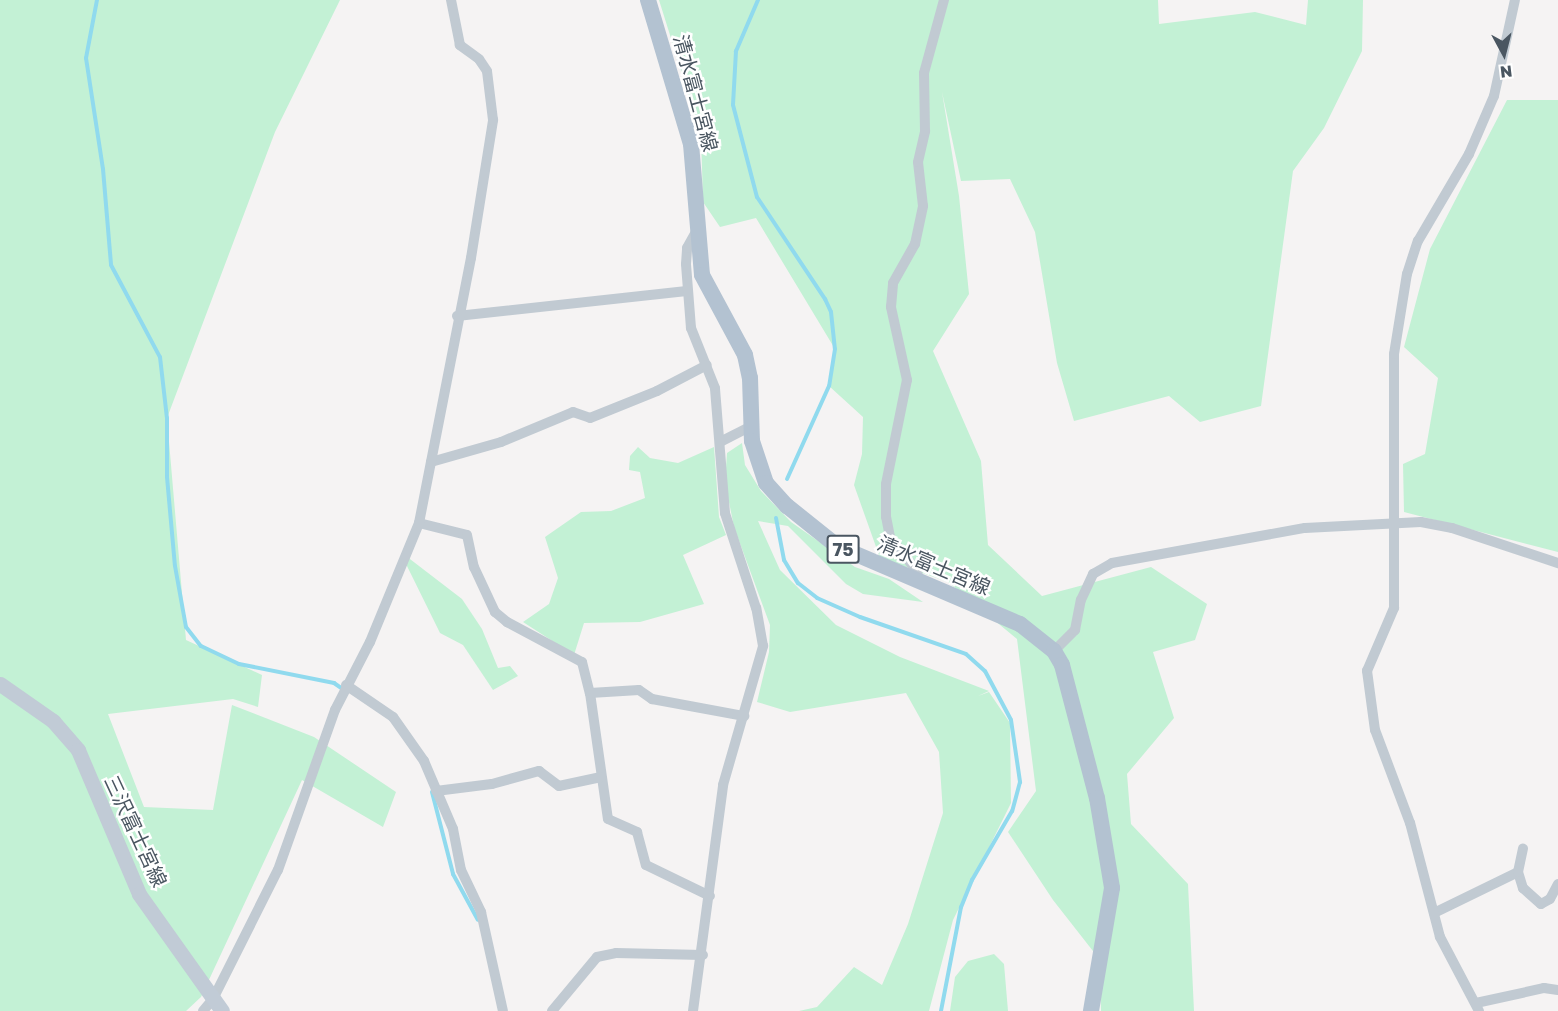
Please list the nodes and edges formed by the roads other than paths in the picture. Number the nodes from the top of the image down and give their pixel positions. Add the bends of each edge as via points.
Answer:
1 (451, 0) edge
2 (648, 0) edge
3 (944, 0) edge
4 (1515, 0) edge
5 (697, 230) junction
6 (687, 291) junction
7 (457, 316) junction
8 (707, 365) junction
9 (751, 426) junction
10 (720, 442) junction
11 (431, 462) junction
12 (419, 523) junction
13 (1396, 524) junction
14 (1558, 563) edge
15 (920, 581) junction
16 (1054, 651) junction
17 (0, 684) edge
18 (346, 685) junction
19 (590, 693) junction
20 (744, 716) junction
21 (601, 777) junction
22 (436, 791) junction
23 (1523, 849) dead end
24 (1518, 872) junction
25 (1558, 884) edge
26 (710, 896) junction
27 (1434, 913) junction
28 (703, 955) junction
29 (1558, 990) edge
30 (217, 1005) edge
31 (1478, 1007) edge
32 (203, 1011) edge
33 (503, 1011) edge
34 (552, 1011) edge
35 (693, 1011) edge
36 (1091, 1011) edge

1 - 7 street via 460,45 479,59 487,71 493,120 471,258
2 - 5 main road, 清水富士宮線 / 75 via 691,144
3 - 15 street via 924,73 925,131 918,162 923,206 915,244 893,283 891,307 907,380 886,484 886,517 890,537
4 - 13 street via 1494,96 1469,153 1418,241 1407,274 1394,354
5 - 6 street via 687,248
5 - 9 main road, 清水富士宮線 / 75 via 698,255 708,292 745,355 750,378
6 - 7 street
6 - 8 street via 691,328
7 - 11 street
8 - 10 street via 715,388
8 - 11 street via 657,391 590,418 573,412 501,442
9 - 10 street
9 - 15 main road, 清水富士宮線 / 75 via 758,465 766,483 787,506 837,546
10 - 20 street via 725,513 756,608 763,646
11 - 12 street
12 - 18 street via 370,642
12 - 19 street via 467,535 474,567 495,612 582,662
13 - 14 street via 1421,522 1452,528
13 - 16 street via 1305,528 1112,564 1093,574 1081,600 1075,630
13 - 27 street via 1394,608 1367,671 1368,688 1375,730 1410,823
15 - 16 main road, 清水富士宮線 / 75 via 1020,624
16 - 36 main road, 清水富士宮線 / 75 via 1067,677 1110,863 1111,907
17 - 30 main road, 三沢富士宮線 via 53,721 78,750 139,894
18 - 22 street via 406,730
18 - 30 street via 278,870
19 - 20 street via 639,690 652,699
19 - 21 street
20 - 26 street via 723,785
21 - 22 street via 559,786 539,771 492,784
21 - 26 street via 609,819 637,832 646,865
22 - 33 street via 453,829 461,870 481,912
23 - 24 street
24 - 25 street via 1523,888 1541,904 1550,899
24 - 27 street
26 - 28 street
27 - 31 street via 1448,958
28 - 34 street via 616,953 597,957
28 - 35 street
29 - 31 street via 1544,988
30 - 32 street

